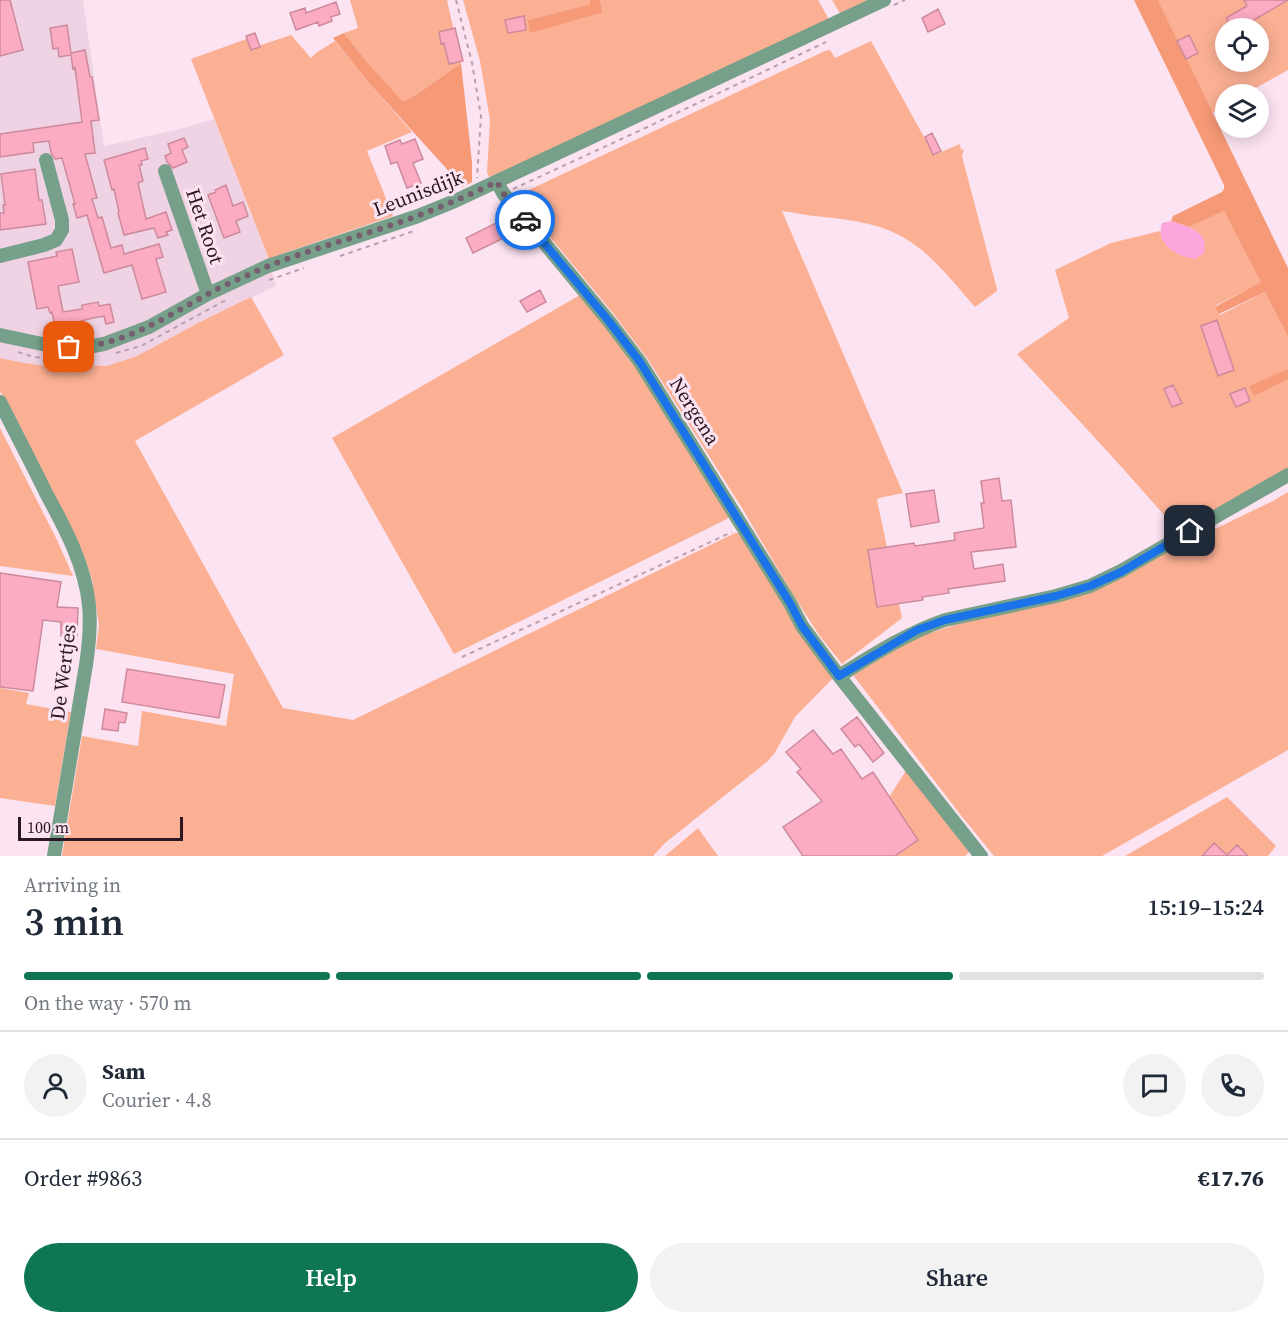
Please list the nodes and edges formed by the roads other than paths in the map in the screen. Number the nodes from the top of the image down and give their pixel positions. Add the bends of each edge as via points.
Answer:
1 (884, 0) edge
2 (46, 160) dead end
3 (165, 171) dead end
4 (497, 182) junction
5 (0, 256) edge
6 (208, 294) junction
7 (0, 335) edge
8 (0, 402) edge
9 (1288, 475) edge
10 (839, 676) junction
11 (54, 856) edge
12 (981, 856) edge

1 - 4 street, Leunisdijk
2 - 5 street via 62,230 56,240
3 - 6 street, Het Root
4 - 6 street, Leunisdijk via 418,216 268,266
4 - 10 street, Nergena via 640,362 802,626
6 - 7 street, Leunisdijk via 149,327 104,344 69,347
8 - 11 street, De Wertjes via 63,525 85,582 89,605 88,655
9 - 10 street via 1090,586 917,630
10 - 12 street, Nergena

